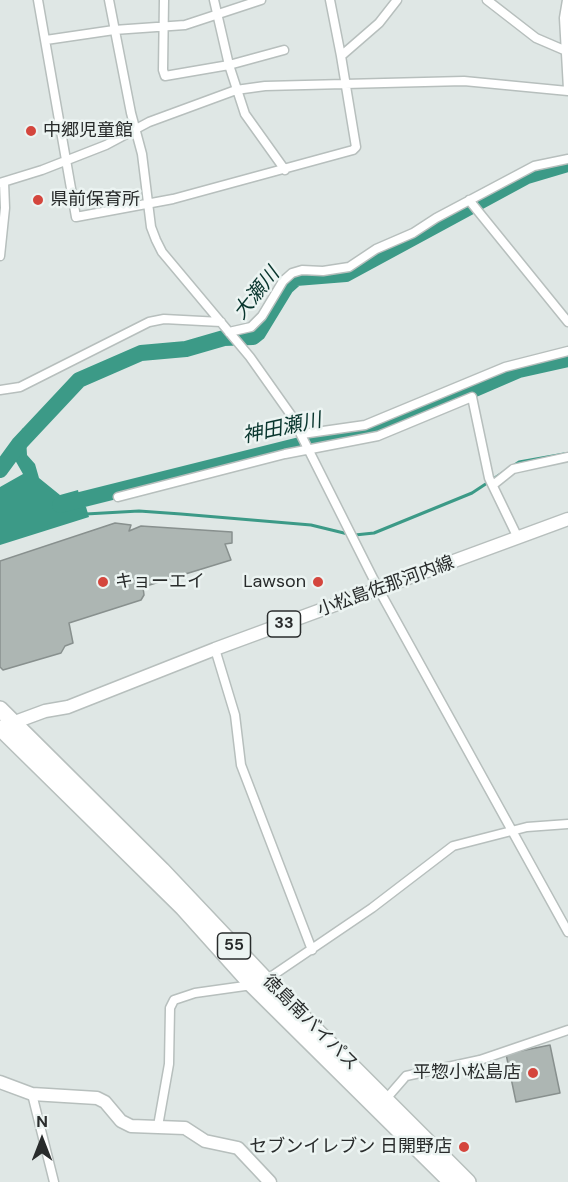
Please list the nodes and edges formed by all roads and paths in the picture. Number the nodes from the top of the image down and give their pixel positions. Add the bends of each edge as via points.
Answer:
1 (38, 0) edge
2 (109, 0) edge
3 (164, 0) edge
4 (214, 0) edge
5 (261, 0) edge
6 (330, 0) edge
7 (397, 0) edge
8 (487, 0) edge
9 (567, 0) edge
10 (217, 16) junction
11 (162, 27) junction
12 (114, 30) junction
13 (46, 40) junction
14 (284, 50) dead end
15 (564, 50) junction
16 (340, 56) junction
17 (229, 65) junction
18 (346, 84) junction
19 (236, 90) junction
20 (568, 90) edge
21 (136, 130) junction
22 (68, 159) junction
23 (568, 159) edge
24 (285, 170) junction
25 (2, 182) edge
26 (471, 203) junction
27 (148, 204) junction
28 (0, 256) edge
29 (221, 322) junction
30 (568, 322) edge
31 (232, 336) junction
32 (568, 351) edge
33 (0, 390) edge
34 (305, 442) junction
35 (568, 457) edge
36 (492, 482) junction
37 (118, 496) dead end
38 (568, 519) edge
39 (518, 538) junction
40 (379, 590) junction
41 (215, 649) junction
42 (0, 709) edge
43 (5, 726) edge
44 (568, 824) edge
45 (512, 830) junction
46 (568, 932) edge
47 (312, 950) junction
48 (259, 983) junction
49 (568, 1030) edge
50 (0, 1082) edge
51 (32, 1094) junction
52 (386, 1099) junction
53 (158, 1126) junction
54 (54, 1182) edge
55 (270, 1182) edge
56 (451, 1182) edge
57 (468, 1182) edge

1 - 13 street
2 - 12 street
3 - 11 street
4 - 10 street
5 - 10 street
6 - 16 street
7 - 16 street via 379,23
8 - 15 street via 536,38
9 - 15 street
10 - 11 street
10 - 17 street
11 - 12 street
11 - 17 street via 165,76
12 - 13 street
12 - 21 street
13 - 22 street
14 - 17 street
15 - 20 street
16 - 18 street
17 - 19 street
18 - 19 street
18 - 20 street via 464,81
18 - 24 street via 356,147
19 - 21 street
19 - 24 street via 245,114
21 - 22 street
21 - 27 street
22 - 25 street
22 - 27 street via 76,218
23 - 26 street via 534,166
24 - 27 street
25 - 28 street via 5,208
26 - 30 street
26 - 31 street via 376,249 349,267 292,273 283,280 262,316 251,327
27 - 29 street via 151,226 162,252
29 - 31 street
29 - 33 street via 149,322 20,387
31 - 34 street via 275,391
32 - 34 street via 505,366 365,425
34 - 36 street via 378,436 472,397
34 - 37 street
34 - 40 street
35 - 36 street via 513,468
36 - 39 street
38 - 39 main road, 小松島佐那河内線 / 33
39 - 40 main road, 小松島佐那河内線 / 33
40 - 41 main road, 小松島佐那河内線 / 33
40 - 45 street
41 - 43 main road, 小松島佐那河内線 / 33 via 68,707
41 - 47 street via 235,715 241,765
42 - 43 highway, 徳島南バイパス / 55
43 - 48 highway, 徳島南バイパス / 55 via 162,870
44 - 45 street
45 - 46 street
45 - 47 street via 453,846
47 - 48 street
48 - 52 highway, 徳島南バイパス / 55
48 - 53 street via 174,1000 170,1008 169,1064
48 - 56 highway, 徳島南バイパス / 55
49 - 52 street via 480,1060 406,1076
50 - 51 main road
51 - 53 main road via 97,1098 131,1126
51 - 54 street
52 - 57 highway, 徳島南バイパス / 55
53 - 55 main road via 185,1128 205,1141 238,1148

